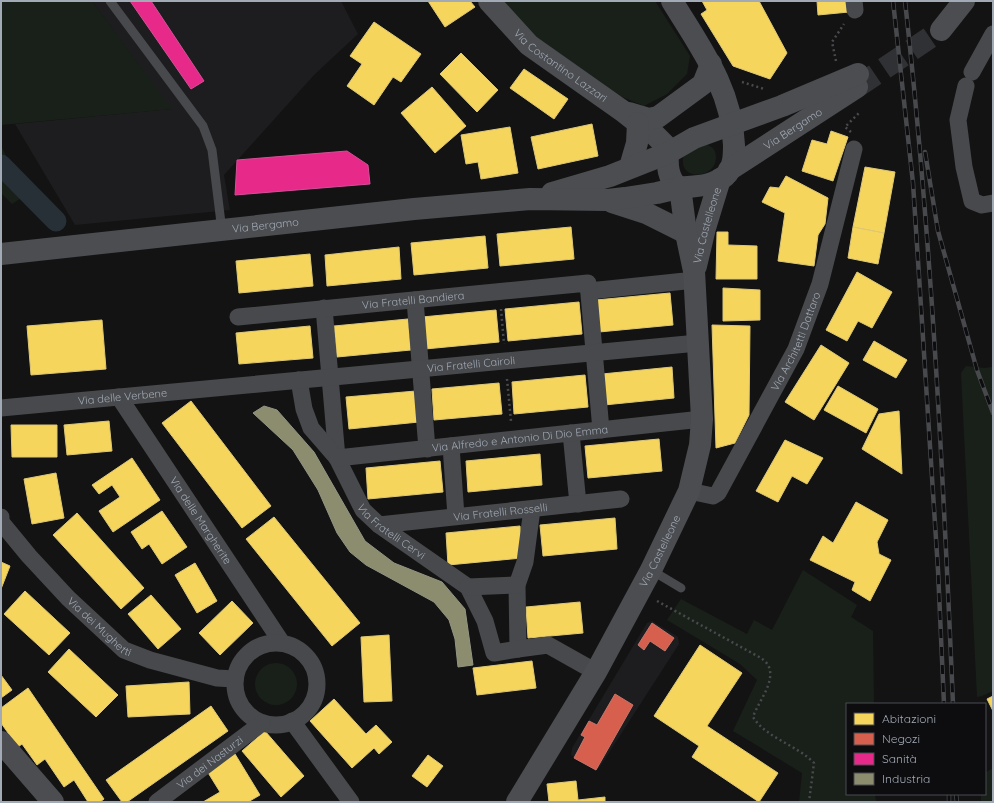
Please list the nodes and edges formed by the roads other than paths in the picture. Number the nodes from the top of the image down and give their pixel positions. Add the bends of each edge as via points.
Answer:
1 (110, 1) edge
2 (489, 1) edge
3 (672, 1) edge
4 (964, 1) edge
5 (941, 30) tunnel mouth
6 (993, 34) edge
7 (711, 64) junction
8 (631, 117) junction
9 (733, 124) junction
10 (707, 134) junction
11 (853, 142) road end
12 (669, 152) junction
13 (630, 167) junction
14 (727, 172) junction
15 (679, 187) junction
16 (530, 199) junction
17 (608, 200) junction
18 (993, 203) edge
19 (222, 231) junction
20 (686, 233) junction
21 (8, 250) edge
22 (694, 275) junction
23 (588, 287) junction
24 (415, 300) junction
25 (324, 308) junction
26 (238, 317) dead end
27 (698, 343) junction
28 (593, 353) junction
29 (420, 369) junction
30 (330, 377) junction
31 (299, 380) junction
32 (245, 385) joint
33 (119, 397) junction
34 (1, 408) edge
35 (702, 419) junction
36 (601, 430) junction
37 (571, 434) junction
38 (451, 446) junction
39 (427, 449) junction
40 (337, 458) junction
41 (689, 491) junction
42 (621, 499) dead end
43 (578, 504) junction
44 (532, 509) junction
45 (456, 516) junction
46 (1, 517) edge
47 (1, 522) edge
48 (379, 525) junction
49 (651, 570) junction
50 (517, 585) junction
51 (468, 587) junction
52 (681, 588) dead end
53 (282, 643) junction
54 (518, 649) junction
55 (596, 672) junction
56 (235, 679) junction
57 (292, 721) junction
58 (262, 723) junction
59 (1, 742) edge
60 (54, 802) edge
61 (157, 802) edge
62 (351, 802) edge
63 (517, 802) edge

1 - 19 lane via 203,126 212,150
2 - 8 main road, Via Costantino Lazzari via 529,45
3 - 7 main road, Via Castelleone
4 - 5 main road
6 - 18 street via 969,79 958,120 964,167 972,201 982,205
7 - 8 main road via 703,84 658,117
7 - 9 main road, Via Castelleone
8 - 12 main road, Via Costantino Lazzari via 649,129
8 - 13 main road via 637,143
9 - 10 main road, Via Bergamo
9 - 14 main road, Via Castelleone via 734,155
9 - 14 main road, Via Bergamo via 858,89
10 - 12 main road via 686,141
10 - 14 main road via 728,158
11 - 41 street, Via Architetti Dattaro via 820,284 796,349 718,493 713,496
12 - 13 main road, Via Bergamo
12 - 15 main road via 668,171 673,182
13 - 16 main road, Via Bergamo via 610,176
14 - 15 main road via 701,186
14 - 22 main road, Via Castelleone via 704,228
15 - 17 main road, Via Bergamo
15 - 20 main road, Via Castelleone
16 - 17 main road, Via Bergamo
16 - 19 main road, Via Bergamo via 414,209
17 - 20 main road, Via Bergamo via 646,213
19 - 21 main road, Via Bergamo
20 - 22 main road, Via Castelleone
22 - 23 street, Via Fratelli Bandiera
22 - 27 main road, Via Castelleone
23 - 24 street, Via Fratelli Bandiera
23 - 28 street
24 - 25 street, Via Fratelli Bandiera
24 - 29 street
25 - 26 street, Via Fratelli Bandiera
25 - 30 street, Via Fratelli Cervi
27 - 28 street, Via Fratelli Cairoli
27 - 35 main road, Via Castelleone
28 - 29 street, Via Fratelli Cairoli
28 - 36 street
29 - 30 street, Via Fratelli Cairoli
29 - 39 street
30 - 31 street, Via Fratelli Cairoli
30 - 40 street, Via Fratelli Cervi
31 - 32 street, Via Fratelli Cairoli
31 - 40 street, Via Fratelli Cervi via 304,409 311,428
32 - 33 street, Via delle Verbene
33 - 34 street, Via delle Verbene
33 - 53 street, Via delle Margherite
35 - 36 street, Via Alfredo e Antonio Di Dio Emma
35 - 41 main road, Via Castelleone via 700,444
36 - 37 street, Via Alfredo e Antonio Di Dio Emma
37 - 38 street, Via Alfredo e Antonio Di Dio Emma
37 - 43 street
38 - 39 street, Via Alfredo e Antonio Di Dio Emma
38 - 45 street
39 - 40 street, Via Alfredo e Antonio Di Dio Emma
40 - 48 street, Via Fratelli Cervi via 364,510
41 - 49 main road, Via Castelleone
42 - 43 street, Via Fratelli Rosselli
43 - 44 street, Via Fratelli Rosselli
44 - 45 street, Via Fratelli Rosselli
44 - 50 street via 526,562
45 - 48 street, Via Fratelli Rosselli
46 - 47 street, Via dei Mughetti
47 - 56 street, Via dei Mughetti via 63,593 124,650 150,660 217,678
48 - 51 street, Via Fratelli Cervi
49 - 52 lane
49 - 55 main road, Via Castelleone
50 - 51 street
50 - 54 street
51 - 54 street, Via Fratelli Cervi via 485,621 494,653
53 - 56 street via 268,643 254,648 241,661
53 - 57 street via 290,644 306,654 316,670 318,684 311,706 298,719
54 - 55 street, Via Fratelli Cervi via 548,645
55 - 63 main road, Via Castelleone
56 - 58 street via 237,697 247,713
57 - 58 street via 281,725
57 - 62 street
58 - 61 street, Via dei Nasturzi
59 - 60 main road

